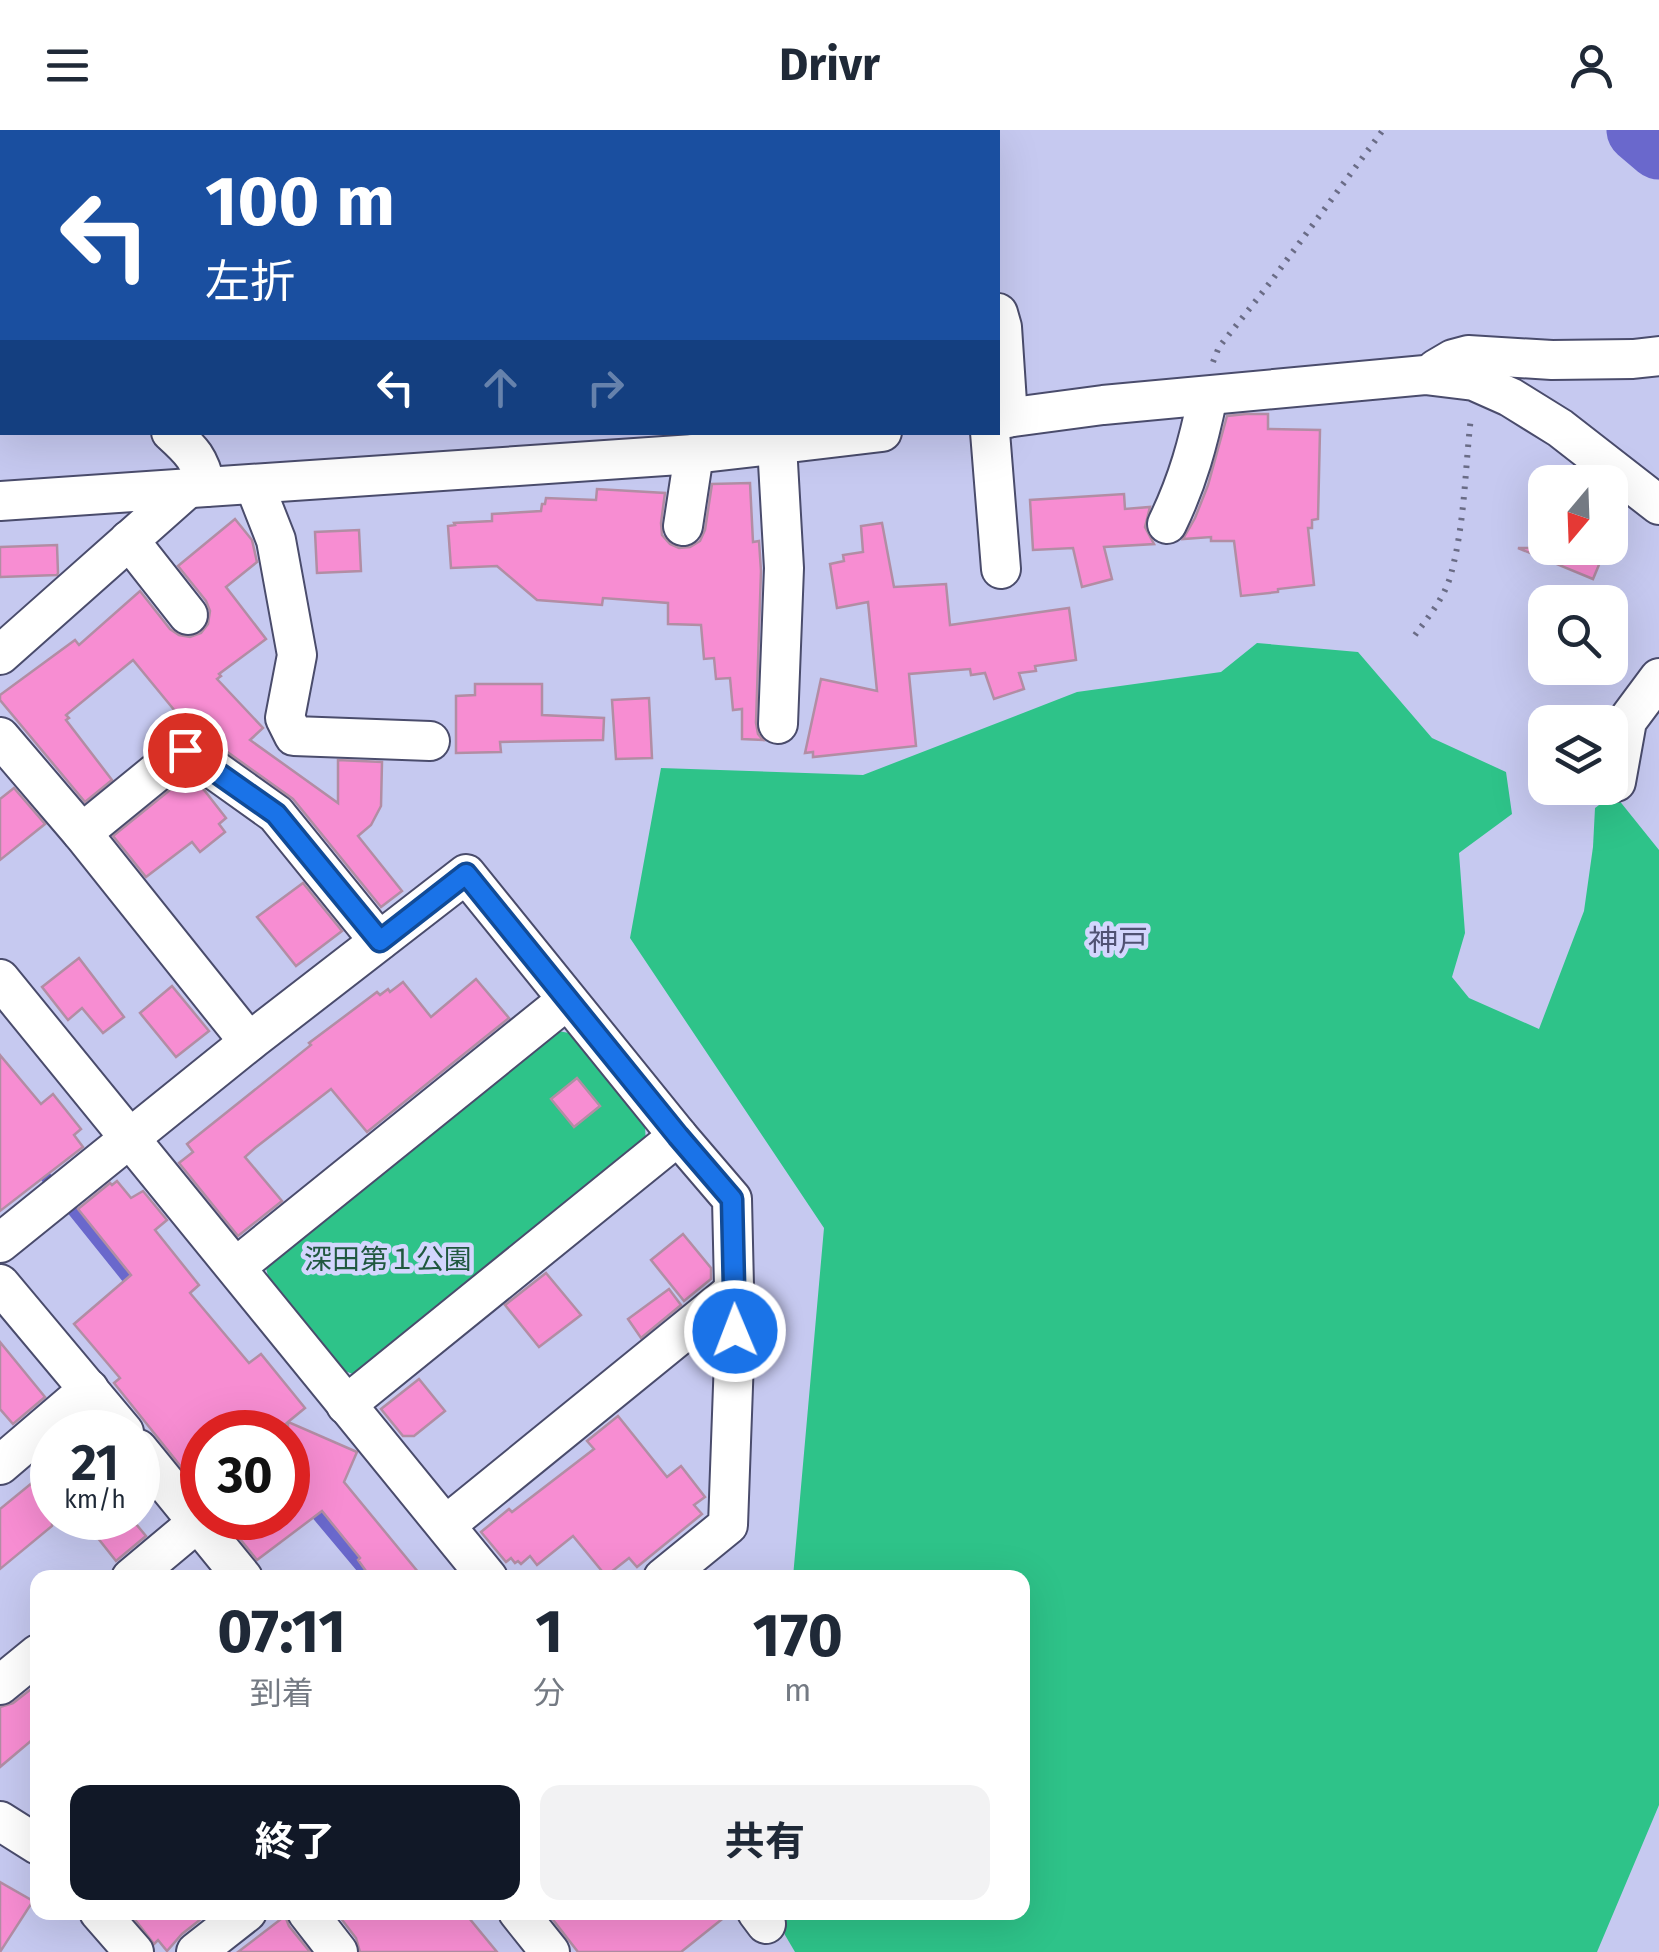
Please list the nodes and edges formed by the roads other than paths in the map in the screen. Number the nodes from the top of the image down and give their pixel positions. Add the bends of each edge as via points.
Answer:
1 (1000, 320) edge
2 (1659, 356) edge
3 (1425, 375) junction
4 (1000, 391) edge
5 (1208, 396) junction
6 (1000, 423) edge
7 (174, 435) edge
8 (858, 435) edge
9 (999, 435) edge
10 (777, 445) junction
11 (694, 454) junction
12 (254, 484) junction
13 (196, 488) junction
14 (0, 502) edge
15 (1659, 505) edge
16 (1167, 524) dead end
17 (683, 526) dead end
18 (129, 540) junction
19 (1001, 569) dead end
20 (188, 615) dead end
21 (0, 655) edge
22 (1659, 678) edge
23 (1628, 719) edge
24 (778, 724) dead end
25 (0, 737) edge
26 (430, 741) dead end
27 (82, 833) junction
28 (380, 941) junction
29 (0, 980) edge
30 (567, 1000) junction
31 (249, 1042) junction
32 (678, 1136) junction
33 (130, 1138) junction
34 (0, 1243) edge
35 (236, 1267) junction
36 (0, 1284) edge
37 (735, 1290) junction
38 (88, 1390) junction
39 (346, 1405) junction
40 (105, 1410) edge
41 (0, 1464) edge
42 (160, 1476) edge
43 (180, 1500) edge
44 (446, 1525) junction
45 (180, 1537) edge
46 (213, 1540) edge
47 (141, 1570) edge
48 (237, 1570) edge
49 (482, 1570) edge
50 (673, 1570) edge
51 (30, 1661) edge
52 (0, 1685) edge
53 (0, 1821) edge
54 (30, 1840) edge
55 (106, 1920) edge
56 (236, 1920) edge
57 (313, 1920) edge
58 (524, 1920) edge
59 (134, 1952) edge
60 (196, 1952) edge
61 (338, 1952) edge
62 (550, 1952) edge

1 - 4 street
2 - 3 street via 1468,355
3 - 5 street
3 - 15 street via 1474,381 1510,397
5 - 6 street
5 - 16 street via 1196,455
7 - 13 street via 202,466
8 - 10 street
9 - 19 street
10 - 11 street
10 - 24 street via 784,568
11 - 12 street
11 - 17 street
12 - 13 street
12 - 26 street via 276,540 297,655 285,718 294,736
13 - 14 street
13 - 18 street
18 - 20 street
18 - 21 street
22 - 23 street
25 - 27 street
27 - 28 street via 185,750 276,814
27 - 31 street
28 - 30 street via 466,874
28 - 31 street
29 - 33 street
30 - 32 street
30 - 35 street
31 - 33 street
32 - 37 street via 732,1199
32 - 39 street
33 - 34 street
33 - 35 street
35 - 39 street
36 - 38 street
37 - 44 street
37 - 50 street via 728,1524
38 - 40 street
38 - 41 street
39 - 44 street
42 - 43 street
44 - 49 street
45 - 47 street
46 - 48 street
51 - 52 street
53 - 54 street
55 - 59 street
56 - 60 street
57 - 61 street
58 - 62 street

